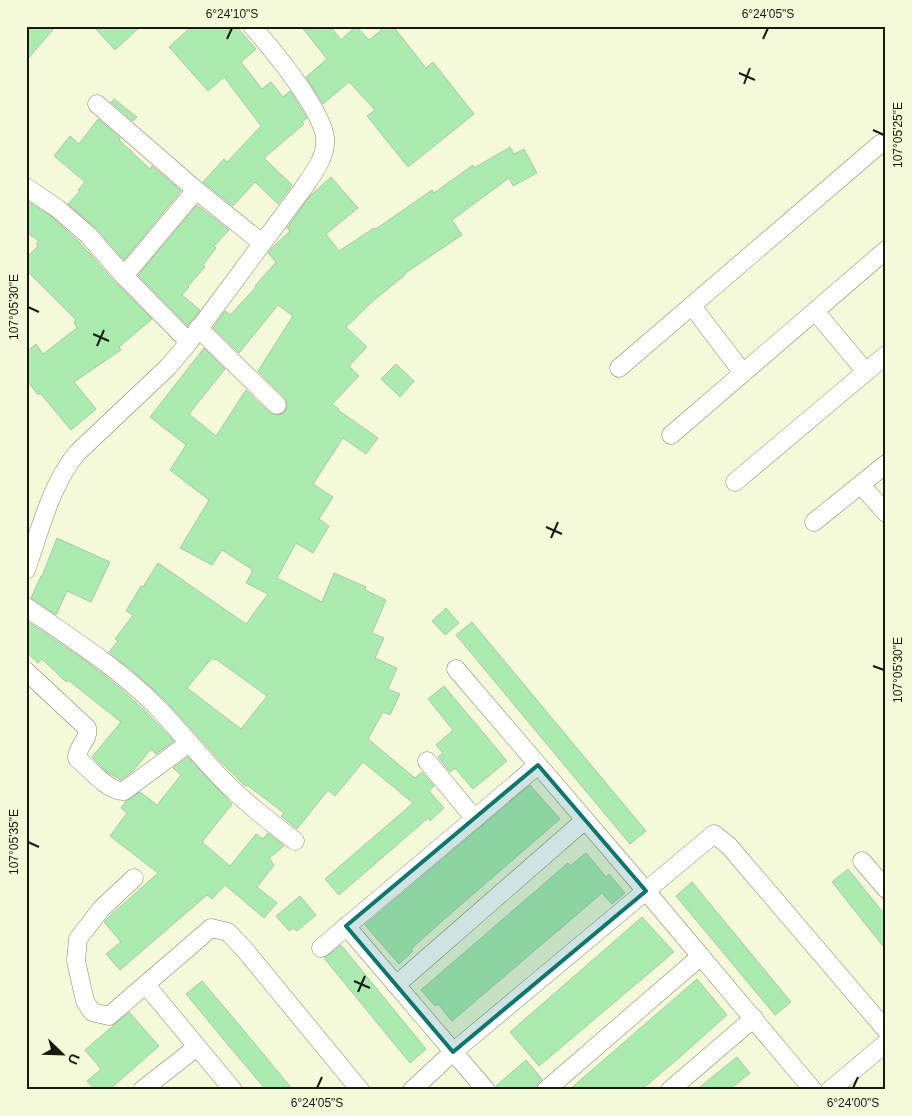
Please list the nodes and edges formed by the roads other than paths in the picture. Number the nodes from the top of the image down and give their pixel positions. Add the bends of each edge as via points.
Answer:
1 (252, 26) edge
2 (97, 104) dead end
3 (886, 146) edge
4 (26, 187) edge
5 (196, 190) junction
6 (262, 243) junction
7 (886, 250) edge
8 (124, 276) junction
9 (692, 306) junction
10 (815, 311) junction
11 (193, 335) junction
12 (886, 355) edge
13 (619, 368) dead end
14 (866, 372) junction
15 (743, 373) junction
16 (277, 405) dead end
17 (671, 435) dead end
18 (886, 464) edge
19 (735, 482) dead end
20 (861, 485) junction
21 (886, 513) edge
22 (814, 522) dead end
23 (26, 570) edge
24 (26, 607) edge
25 (456, 669) dead end
26 (26, 672) edge
27 (190, 743) junction
28 (427, 761) dead end
29 (538, 765) junction
30 (474, 819) junction
31 (585, 820) junction
32 (295, 842) dead end
33 (862, 861) dead end
34 (134, 878) dead end
35 (886, 889) edge
36 (646, 891) junction
37 (346, 926) junction
38 (321, 948) dead end
39 (701, 956) junction
40 (146, 985) junction
41 (396, 985) junction
42 (754, 1018) junction
43 (886, 1030) edge
44 (886, 1043) edge
45 (197, 1047) junction
46 (453, 1052) junction
47 (142, 1090) edge
48 (233, 1090) edge
49 (360, 1090) edge
50 (412, 1090) edge
51 (486, 1090) edge
52 (546, 1090) edge
53 (670, 1090) edge
54 (813, 1090) edge
55 (830, 1090) edge

1 - 6 street via 297,82 321,122 325,139 316,170
2 - 5 street
3 - 9 street via 880,144
4 - 8 street via 88,235
5 - 6 street
5 - 8 street
6 - 11 street
7 - 10 street
8 - 11 street
9 - 13 street
9 - 15 street
10 - 14 street
10 - 15 street
11 - 16 street
11 - 23 street via 168,367 66,467
12 - 14 street
14 - 19 street
15 - 17 street
18 - 20 street
20 - 21 street
20 - 22 street
24 - 27 street via 128,681
25 - 29 street
26 - 27 street via 87,728 88,735 77,758 110,788 124,791
27 - 32 street via 221,778
28 - 30 street
29 - 30 street
29 - 31 street
30 - 37 street
31 - 36 street
31 - 41 street
33 - 35 street
34 - 40 street via 101,909 78,938 76,961 92,1012 109,1016
36 - 39 street
36 - 43 street via 714,834 729,846
36 - 46 street
37 - 38 street
37 - 41 street
39 - 42 street
39 - 52 street
40 - 45 street
40 - 49 street via 211,928 228,932
41 - 46 street
42 - 53 street
42 - 54 street
44 - 55 street
45 - 47 street
45 - 48 street
46 - 50 street
46 - 51 street

